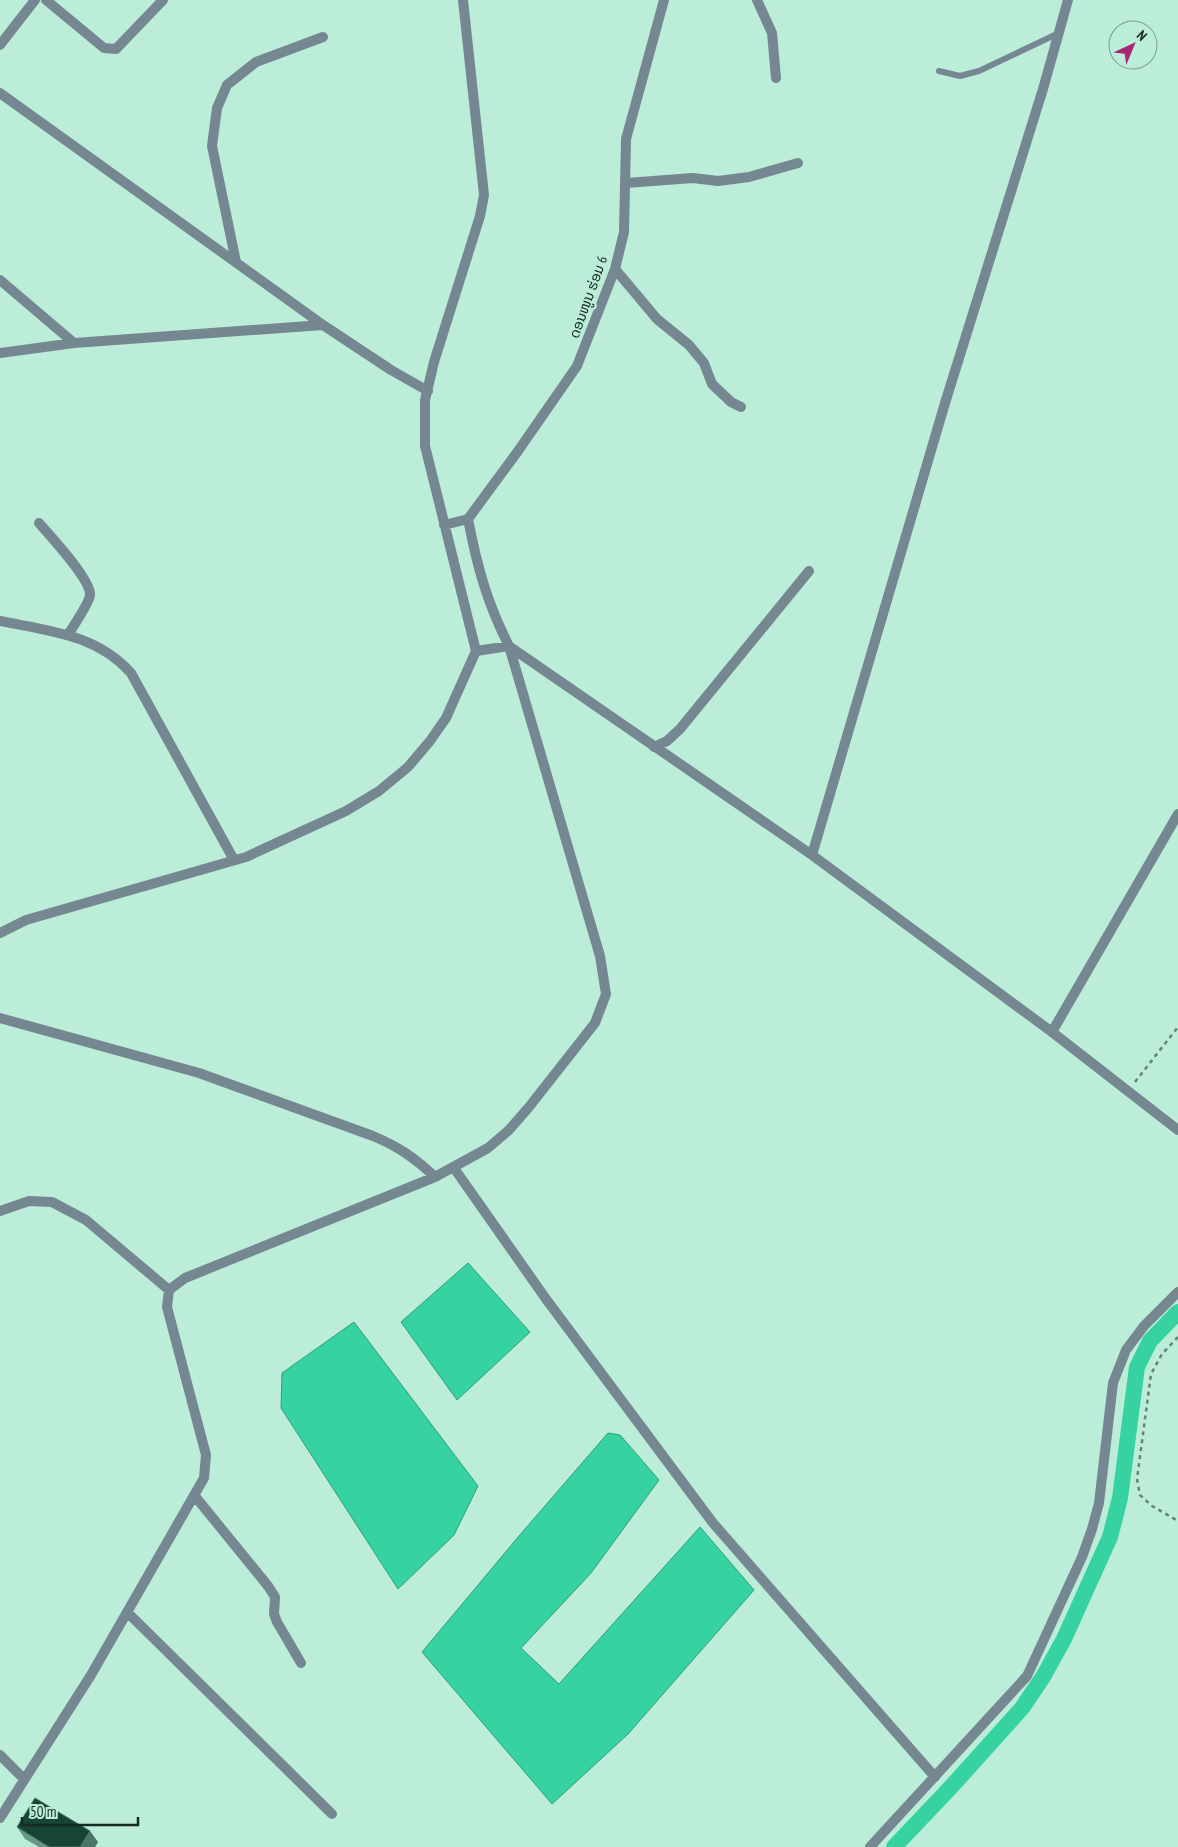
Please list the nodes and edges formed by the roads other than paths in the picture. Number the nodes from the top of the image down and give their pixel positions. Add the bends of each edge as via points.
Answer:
1 (35, 0) edge
2 (46, 0) edge
3 (163, 0) edge
4 (463, 0) edge
5 (664, 0) edge
6 (757, 0) edge
7 (1068, 0) edge
8 (1059, 32) junction
9 (323, 37) dead end
10 (0, 45) edge
11 (939, 71) dead end
12 (776, 78) dead end
13 (0, 93) edge
14 (798, 163) dead end
15 (626, 183) junction
16 (236, 262) junction
17 (615, 269) junction
18 (0, 280) edge
19 (323, 325) junction
20 (74, 343) junction
21 (0, 353) edge
22 (428, 391) junction
23 (741, 407) dead end
24 (468, 519) junction
25 (39, 522) dead end
26 (444, 524) junction
27 (809, 571) dead end
28 (0, 621) edge
29 (68, 635) junction
30 (509, 646) junction
31 (476, 651) junction
32 (654, 747) junction
33 (1178, 814) edge
34 (812, 855) junction
35 (234, 860) junction
36 (0, 933) edge
37 (0, 1018) edge
38 (1052, 1032) junction
39 (1178, 1130) edge
40 (454, 1168) junction
41 (435, 1178) junction
42 (0, 1211) edge
43 (169, 1290) junction
44 (1178, 1292) edge
45 (194, 1495) junction
46 (127, 1612) junction
47 (301, 1662) dead end
48 (0, 1755) edge
49 (935, 1777) junction
50 (24, 1779) junction
51 (332, 1814) dead end
52 (0, 1818) edge
53 (870, 1847) edge

1 - 10 street
2 - 3 street via 110,50 116,49
4 - 22 street via 484,194
5 - 15 street, ດອນໜູນ ຮ່ອມ 6 via 626,139
6 - 12 street via 772,33
7 - 8 street
8 - 11 lane via 979,72 960,76
8 - 34 street via 945,403
9 - 16 street via 256,62 227,85 217,108 212,146
13 - 16 street
14 - 15 street via 750,177 718,181 693,178
15 - 17 street, ດອນໜູນ ຮ່ອມ 6 via 624,232
16 - 19 street
17 - 23 street via 657,320 689,345 704,363 712,384 730,402
17 - 24 street, ດອນໜູນ ຮ່ອມ 6 via 577,366
18 - 20 street
19 - 20 street
19 - 22 street
20 - 21 street
22 - 26 street via 425,400 425,446
24 - 26 street
24 - 30 street via 476,562 494,616
25 - 29 street via 89,588 90,595
26 - 31 street
27 - 32 street via 680,729
28 - 29 street
29 - 35 street via 104,649 131,673
30 - 31 street
30 - 32 street
30 - 40 street via 600,956 606,994 595,1023 509,1130 488,1148
31 - 35 street via 446,718 408,767 379,791 346,811
32 - 34 street
33 - 38 street
34 - 38 street
35 - 36 street via 26,920
37 - 41 street via 199,1073 373,1136 416,1159
38 - 39 street
40 - 41 street
40 - 49 street via 546,1299 713,1523
41 - 43 street via 185,1278
42 - 43 street via 29,1201 52,1202 86,1220
43 - 45 street via 168,1307 206,1455 204,1478
44 - 49 street via 1144,1326 1126,1350 1113,1383 1099,1503 1092,1529 1027,1676
45 - 46 street
45 - 47 street via 268,1586 275,1597 277,1622
46 - 50 street
46 - 51 street
48 - 50 street
49 - 53 street
50 - 52 street

